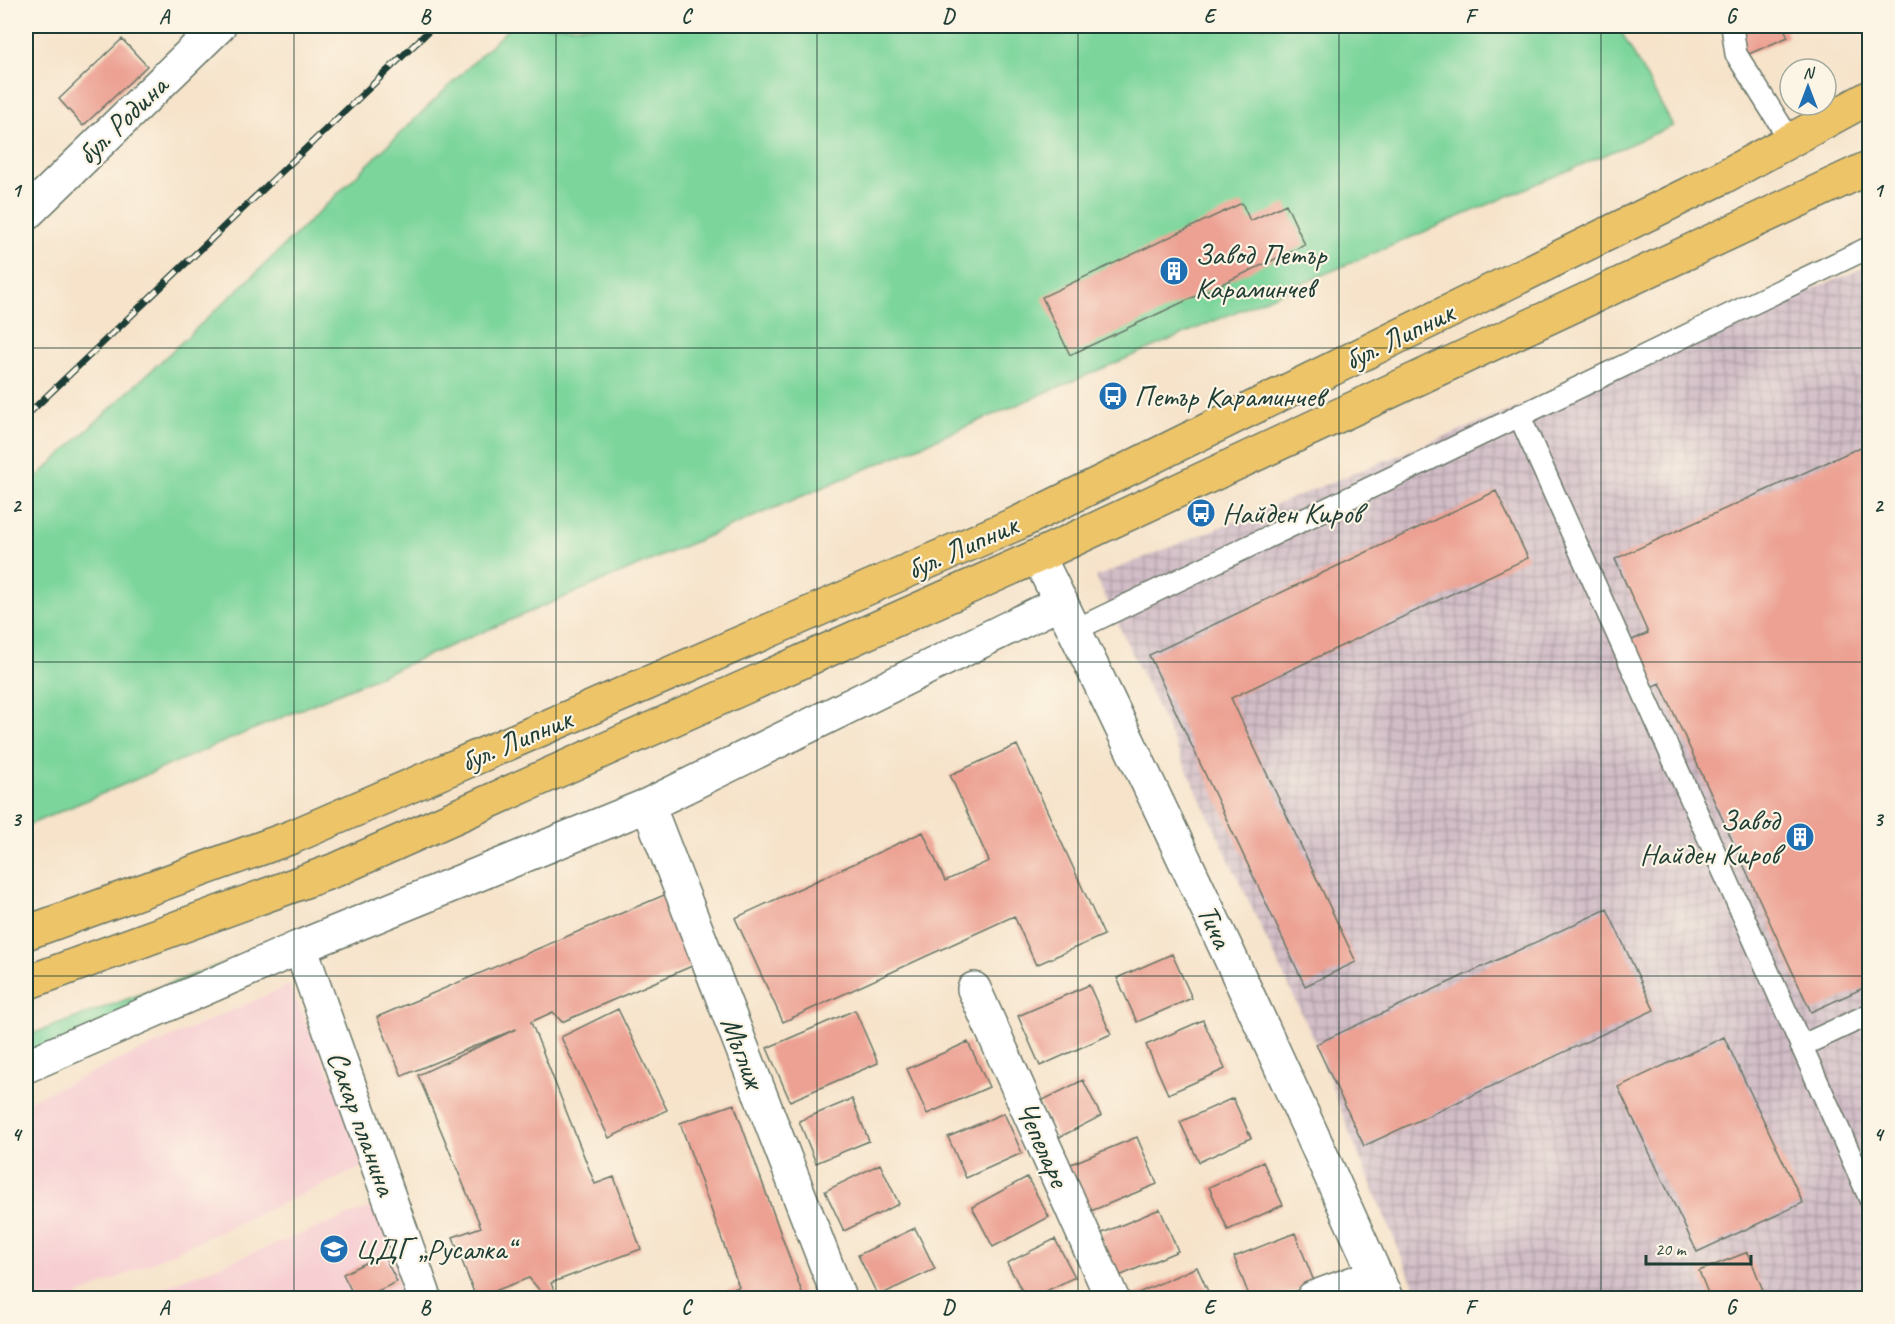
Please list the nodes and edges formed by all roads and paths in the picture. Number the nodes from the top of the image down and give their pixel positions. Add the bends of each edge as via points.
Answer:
1 (219, 26) edge
2 (1732, 26) edge
3 (1869, 97) edge
4 (1790, 140) junction
5 (1869, 167) edge
6 (26, 214) edge
7 (1869, 247) edge
8 (1519, 415) junction
9 (1038, 556) junction
10 (1068, 616) junction
11 (648, 805) junction
12 (26, 933) edge
13 (300, 947) junction
14 (26, 983) edge
15 (974, 989) dead end
16 (1869, 1014) edge
17 (1801, 1046) junction
18 (26, 1066) edge
19 (1869, 1200) edge
20 (1381, 1287) edge
21 (425, 1299) edge
22 (839, 1299) edge
23 (1112, 1299) edge
24 (1313, 1299) edge

1 - 6 street, бул. Родина
2 - 4 lane via 1736,54
3 - 4 main road, бул. Липник
4 - 12 main road, бул. Липник via 1723,177 1018,524 292,837
5 - 9 main road, бул. Липник
7 - 8 lane
8 - 10 lane
8 - 17 lane
9 - 10 street, Тича
9 - 14 main road, бул. Липник via 338,869
10 - 11 street
10 - 20 street, Тича
11 - 13 street
11 - 22 street, Мъглиж
13 - 18 street
13 - 21 street, Сакар планина
15 - 23 street, Чепеларе
16 - 17 lane
17 - 19 lane
20 - 24 street

